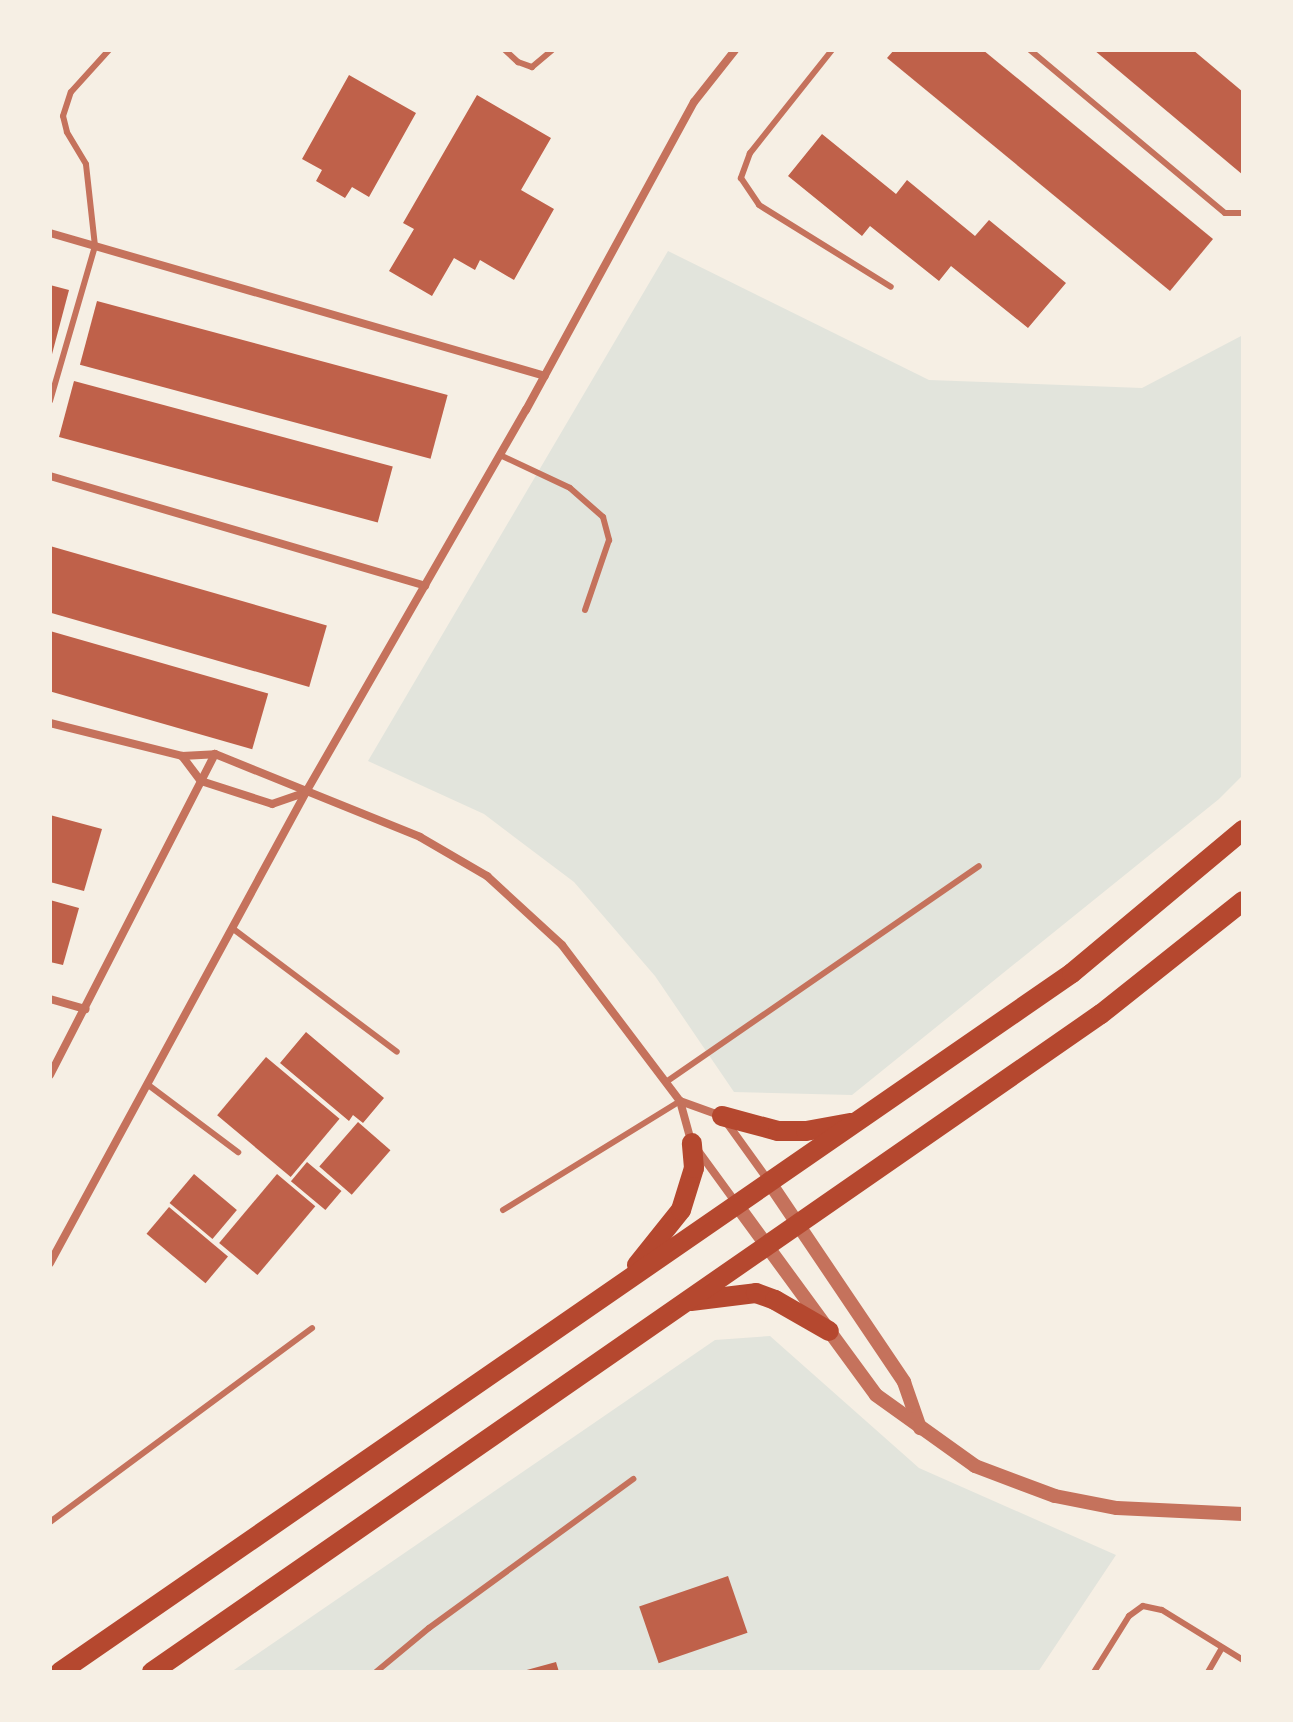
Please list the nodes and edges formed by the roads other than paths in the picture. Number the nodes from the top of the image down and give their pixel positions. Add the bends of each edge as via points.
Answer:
1 (109, 50) edge
2 (505, 50) edge
3 (552, 50) edge
4 (735, 50) edge
5 (832, 50) edge
6 (1030, 50) edge
7 (1243, 213) edge
8 (50, 233) edge
9 (95, 246) junction
10 (891, 287) dead end
11 (545, 376) junction
12 (50, 401) edge
13 (500, 455) junction
14 (50, 476) edge
15 (425, 586) junction
16 (585, 610) dead end
17 (50, 723) edge
18 (215, 754) junction
19 (182, 756) junction
20 (201, 781) junction
21 (306, 792) junction
22 (1243, 830) edge
23 (979, 866) dead end
24 (1243, 901) edge
25 (232, 928) junction
26 (50, 999) edge
27 (86, 1009) junction
28 (397, 1052) dead end
29 (50, 1075) edge
30 (666, 1082) junction
31 (147, 1084) junction
32 (680, 1101) junction
33 (722, 1116) junction
34 (862, 1119) junction
35 (692, 1143) junction
36 (238, 1152) dead end
37 (770, 1183) junction
38 (737, 1205) junction
39 (503, 1210) dead end
40 (800, 1223) junction
41 (767, 1245) junction
42 (50, 1263) edge
43 (619, 1286) junction
44 (685, 1303) junction
45 (312, 1328) dead end
46 (829, 1331) junction
47 (920, 1428) junction
48 (633, 1479) dead end
49 (1243, 1514) edge
50 (50, 1522) edge
51 (1222, 1648) junction
52 (1243, 1660) edge
53 (60, 1672) edge
54 (152, 1672) edge
55 (376, 1672) edge
56 (1094, 1672) edge
57 (1208, 1672) edge

1 - 9 lane via 71,92 63,116 86,164
2 - 3 lane via 532,67
4 - 11 street via 694,102
5 - 10 lane via 750,153 741,178 759,205
6 - 7 lane via 1225,213
8 - 9 street
9 - 11 street
9 - 12 lane
11 - 13 street
13 - 15 street
13 - 16 lane via 570,488 603,517 609,540
14 - 15 street
15 - 21 street
17 - 19 street
18 - 19 street
18 - 20 street
18 - 21 street
19 - 20 street
20 - 21 street via 272,804
20 - 27 street
21 - 25 street
21 - 30 street via 420,837 487,876 562,945
22 - 34 main road via 1072,973
23 - 30 lane
24 - 40 main road via 1101,1014
25 - 28 lane
25 - 31 street
26 - 27 street
27 - 29 street
30 - 32 street
31 - 36 lane
31 - 42 street
32 - 33 street
32 - 35 street
32 - 39 lane
33 - 34 main road via 778,1131 835,1127
33 - 37 street
34 - 37 main road
35 - 38 street
35 - 43 main road via 694,1168 681,1210
37 - 38 main road
37 - 40 street
38 - 41 street
38 - 43 main road
40 - 41 main road
40 - 47 street via 904,1382
41 - 44 main road
41 - 46 street
43 - 53 main road
44 - 46 main road via 756,1293
44 - 54 main road
45 - 50 lane
46 - 47 street via 876,1395
47 - 49 street via 975,1466 1055,1496 1117,1508
48 - 55 lane
51 - 52 lane
51 - 56 lane via 1162,1610 1143,1606 1129,1616
51 - 57 lane

